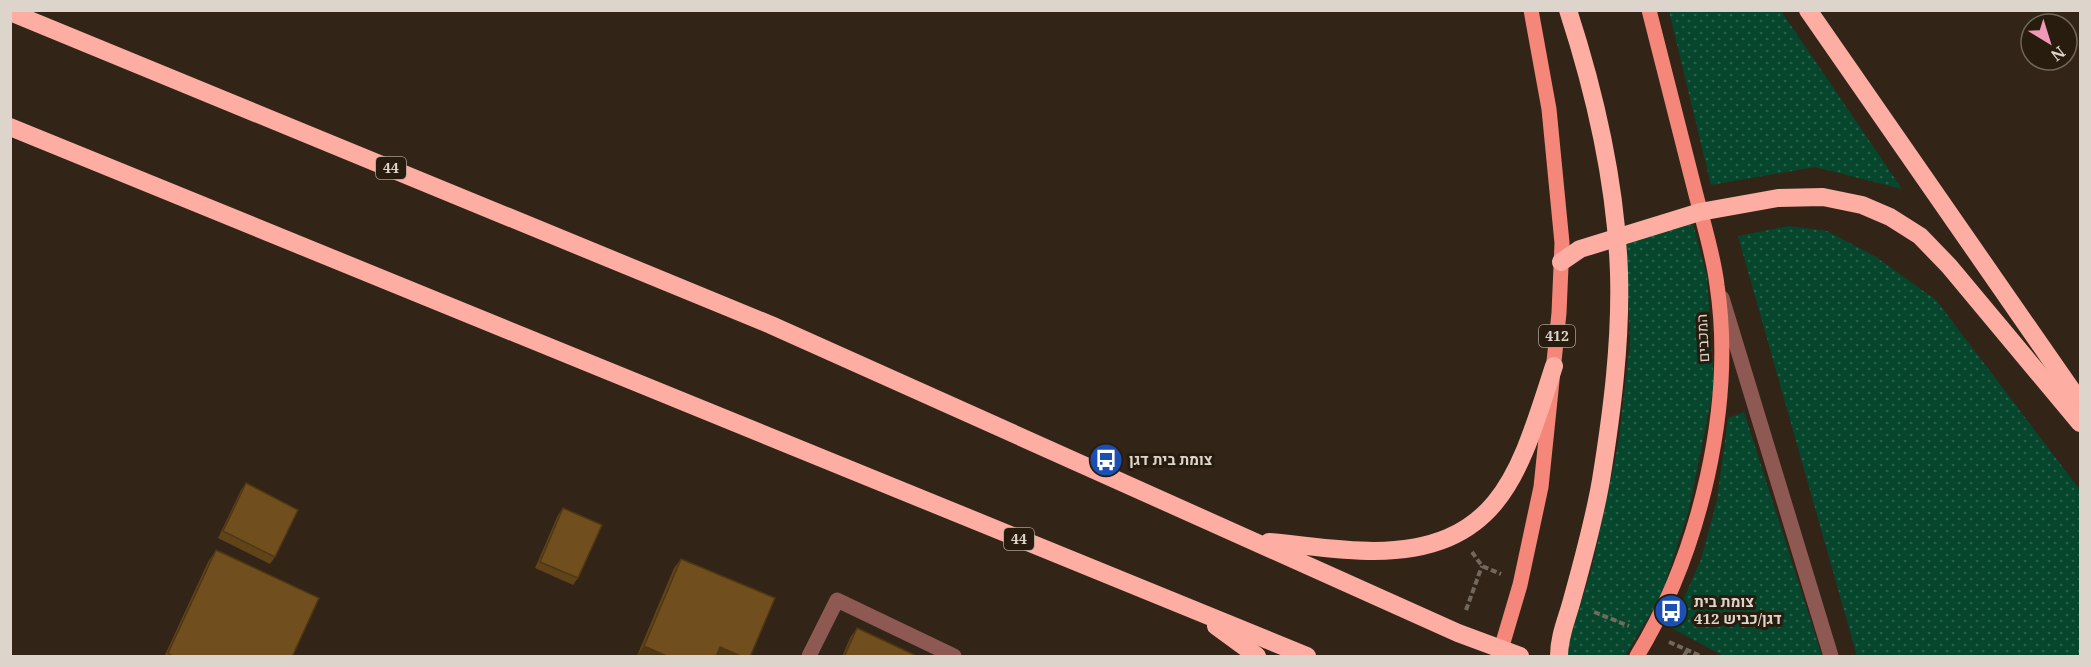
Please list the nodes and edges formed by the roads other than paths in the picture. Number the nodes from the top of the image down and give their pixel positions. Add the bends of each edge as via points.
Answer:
1 (1531, 10) edge
2 (1568, 10) edge
3 (1649, 10) edge
4 (1808, 10) edge
5 (10, 12) edge
6 (10, 127) edge
7 (1700, 212) junction
8 (1616, 237) junction
9 (1561, 262) junction
10 (1717, 283) junction
11 (1554, 366) junction
12 (2080, 402) edge
13 (2080, 423) edge
14 (1255, 541) junction
15 (1195, 611) junction
16 (1500, 653) edge
17 (809, 657) edge
18 (954, 657) edge
19 (1257, 657) edge
20 (1307, 657) edge
21 (1520, 657) edge
22 (1559, 657) edge
23 (1637, 657) edge
24 (1832, 657) edge

1 - 9 main road, 412 via 1549,109
2 - 8 highway via 1590,76 1602,131
3 - 7 main road, המכבים
4 - 12 highway
5 - 14 highway, 44 via 771,325
6 - 15 highway, 44
7 - 8 highway
7 - 10 main road, המכבים
7 - 13 highway via 1778,198 1823,197 1862,205 1890,217 1920,236 1949,266
8 - 9 highway via 1580,249
8 - 22 highway via 1618,316 1611,414 1590,532 1564,623
9 - 11 main road, 412
10 - 23 main road, המכבים via 1723,379 1708,465 1669,597
10 - 24 lane
11 - 14 highway via 1531,437 1505,489 1482,519 1458,534 1436,544 1372,551
11 - 16 main road, 412 via 1541,487
14 - 16 highway, 44
15 - 19 highway
15 - 20 highway, 44
16 - 21 highway, 44
17 - 18 lane via 837,600

